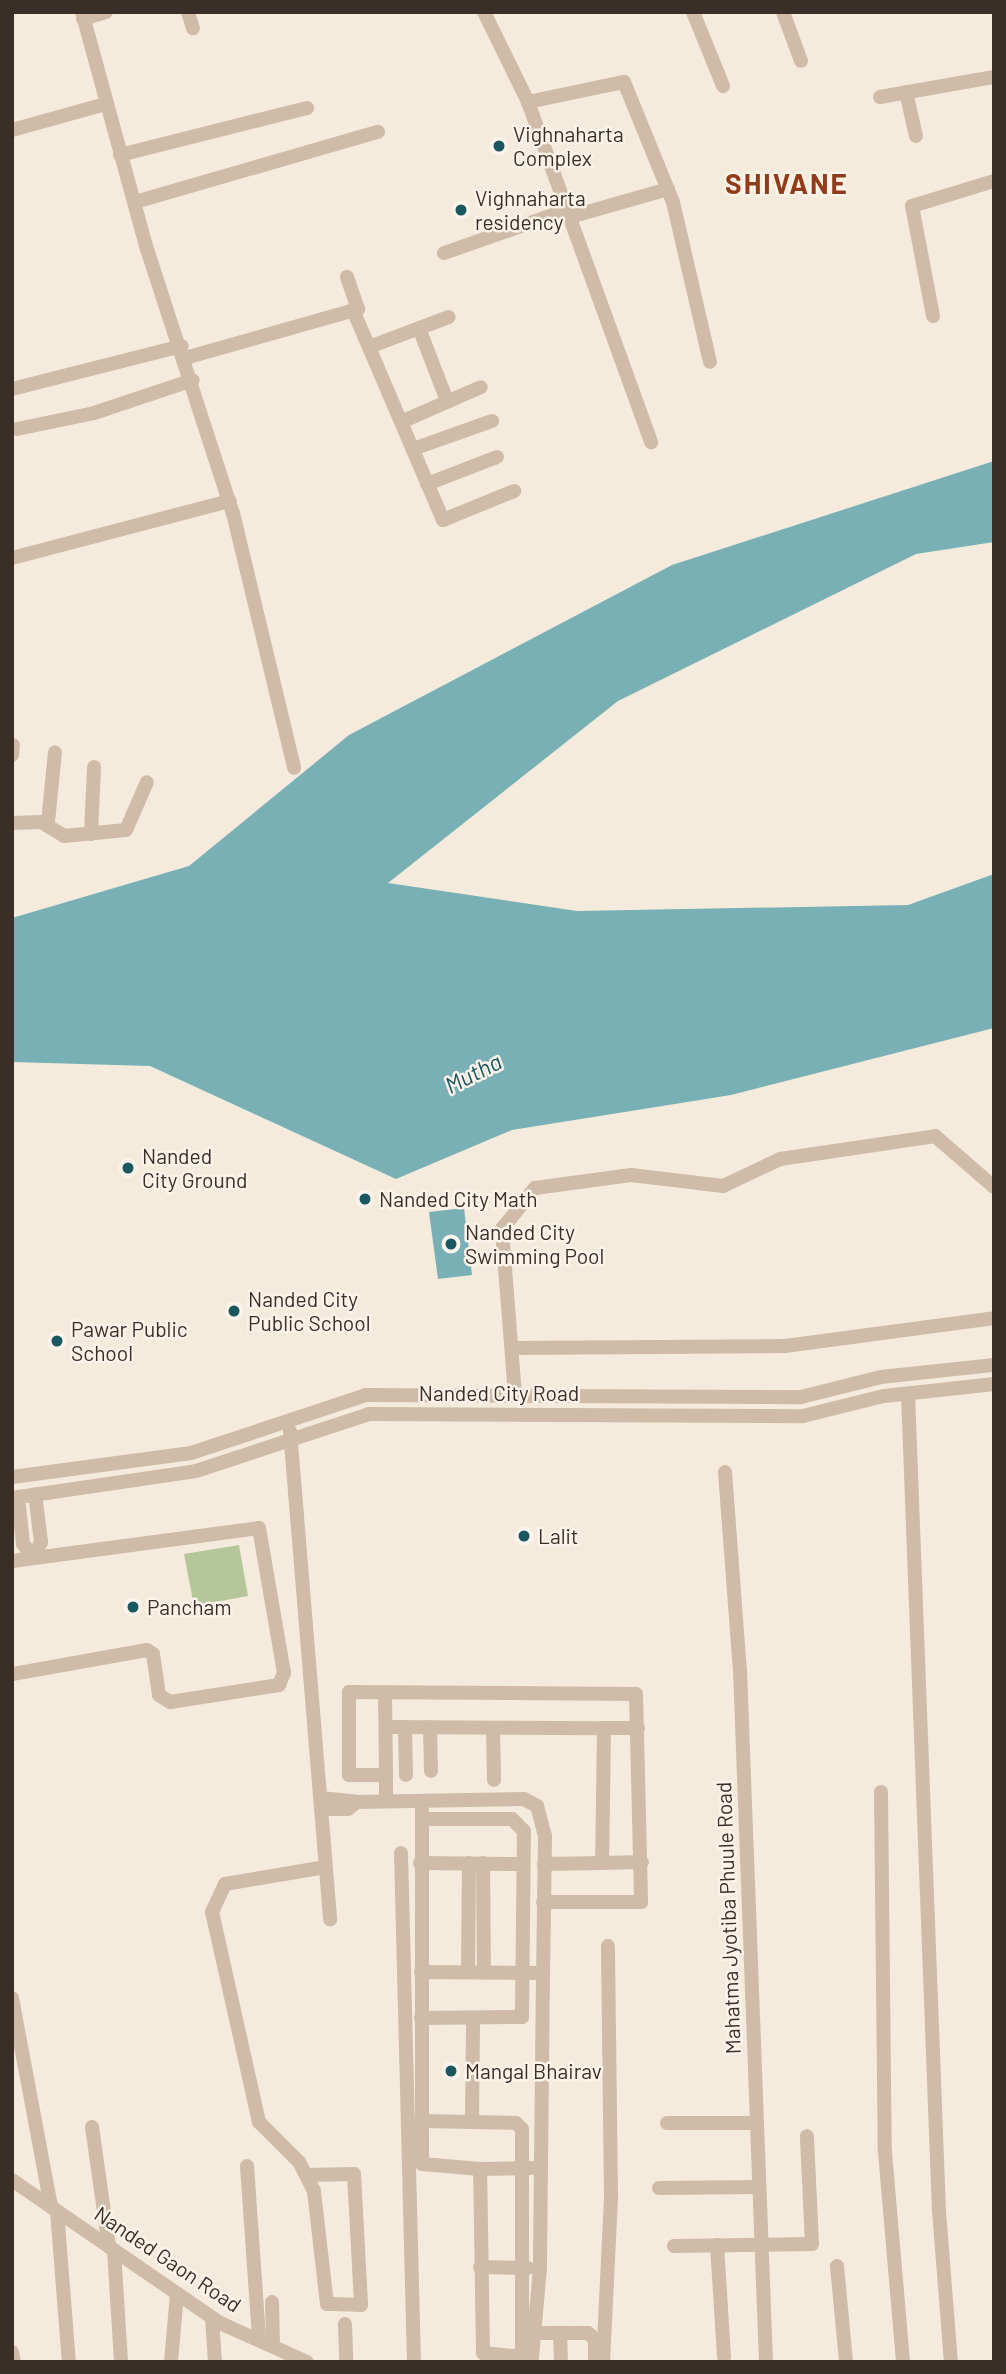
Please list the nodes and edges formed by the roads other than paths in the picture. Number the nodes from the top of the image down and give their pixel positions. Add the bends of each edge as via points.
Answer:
1 (106, 12) edge
2 (188, 12) edge
3 (484, 12) edge
4 (693, 12) edge
5 (783, 12) edge
6 (82, 15) edge
7 (193, 28) dead end
8 (801, 61) dead end
9 (994, 76) edge
10 (723, 86) dead end
11 (906, 92) junction
12 (880, 97) dead end
13 (528, 102) junction
14 (106, 104) junction
15 (307, 108) dead end
16 (12, 130) edge
17 (378, 132) dead end
18 (916, 136) dead end
19 (120, 155) junction
20 (994, 181) edge
21 (668, 189) junction
22 (135, 202) junction
23 (569, 214) junction
24 (444, 253) dead end
25 (347, 277) dead end
26 (353, 310) junction
27 (933, 316) dead end
28 (449, 317) dead end
29 (419, 328) junction
30 (369, 347) junction
31 (184, 352) junction
32 (710, 362) dead end
33 (193, 380) junction
34 (481, 387) dead end
35 (12, 389) edge
36 (447, 401) junction
37 (492, 421) dead end
38 (401, 422) junction
39 (18, 429) dead end
40 (651, 442) dead end
41 (413, 449) junction
42 (497, 457) dead end
43 (427, 484) junction
44 (514, 491) dead end
45 (230, 500) junction
46 (12, 558) edge
47 (13, 745) edge
48 (55, 752) dead end
49 (12, 755) edge
50 (94, 767) dead end
51 (294, 768) dead end
52 (147, 782) dead end
53 (12, 823) edge
54 (46, 825) junction
55 (91, 834) junction
56 (994, 1187) edge
57 (994, 1318) edge
58 (514, 1348) junction
59 (994, 1365) edge
60 (994, 1384) edge
61 (828, 1390) junction
62 (908, 1394) junction
63 (516, 1395) junction
64 (834, 1409) junction
65 (288, 1419) junction
66 (291, 1438) junction
67 (724, 1472) dead end
68 (12, 1476) edge
69 (35, 1494) junction
70 (15, 1498) edge
71 (34, 1557) junction
72 (12, 1560) edge
73 (12, 1674) edge
74 (385, 1692) junction
75 (386, 1727) junction
76 (405, 1727) junction
77 (430, 1727) junction
78 (493, 1728) junction
79 (604, 1728) junction
80 (638, 1728) junction
81 (432, 1771) dead end
82 (405, 1774) dead end
83 (386, 1775) junction
84 (494, 1780) dead end
85 (881, 1793) dead end
86 (386, 1801) junction
87 (422, 1801) junction
88 (321, 1803) junction
89 (422, 1819) junction
90 (401, 1853) dead end
91 (642, 1862) junction
92 (420, 1863) junction
93 (476, 1863) junction
94 (601, 1863) junction
95 (523, 1864) junction
96 (544, 1864) junction
97 (326, 1867) junction
98 (544, 1902) junction
99 (330, 1919) dead end
100 (608, 1946) dead end
101 (421, 1972) junction
102 (468, 1972) junction
103 (484, 1972) junction
104 (522, 1973) junction
105 (543, 1973) junction
106 (12, 1998) edge
107 (421, 2018) junction
108 (473, 2018) junction
109 (472, 2121) junction
110 (421, 2122) junction
111 (667, 2123) dead end
112 (756, 2123) junction
113 (92, 2127) dead end
114 (807, 2136) dead end
115 (247, 2166) dead end
116 (522, 2168) junction
117 (541, 2168) junction
118 (480, 2169) junction
119 (307, 2175) junction
120 (12, 2180) edge
121 (759, 2186) junction
122 (659, 2188) dead end
123 (54, 2209) junction
124 (761, 2244) junction
125 (717, 2245) junction
126 (674, 2246) dead end
127 (112, 2248) junction
128 (837, 2266) dead end
129 (480, 2267) junction
130 (522, 2268) junction
131 (540, 2268) junction
132 (177, 2293) junction
133 (272, 2302) dead end
134 (212, 2318) junction
135 (345, 2324) dead end
136 (537, 2333) junction
137 (560, 2333) junction
138 (266, 2342) junction
139 (12, 2352) edge
140 (724, 2357) dead end
141 (293, 2358) edge
142 (528, 2359) edge
143 (14, 2362) edge
144 (69, 2362) edge
145 (121, 2362) edge
146 (171, 2362) edge
147 (215, 2362) edge
148 (307, 2362) edge
149 (346, 2362) edge
150 (414, 2362) edge
151 (561, 2362) edge
152 (595, 2362) edge
153 (603, 2362) edge
154 (766, 2362) edge
155 (846, 2362) edge
156 (903, 2362) edge
157 (951, 2362) edge

1 - 6 street
2 - 7 street
3 - 13 street
4 - 10 street
5 - 8 street
6 - 14 street
9 - 11 street
11 - 12 street
11 - 18 street
13 - 21 street via 624,82
13 - 23 street
14 - 16 street
14 - 19 street
15 - 19 street
17 - 22 street
19 - 22 street
20 - 27 street via 912,206
21 - 23 street
21 - 32 street
22 - 31 street
23 - 24 street
23 - 40 street
25 - 26 street via 358,309
26 - 30 street
26 - 31 street
28 - 29 street
29 - 30 street
29 - 36 street
30 - 38 street
31 - 33 street
31 - 35 street
33 - 39 street via 94,413
33 - 45 street
34 - 36 street
36 - 38 street
37 - 41 street
38 - 41 street
41 - 43 street
42 - 43 street
43 - 44 street via 443,520
45 - 46 street
45 - 51 street
47 - 49 street
48 - 54 street
50 - 55 street
52 - 55 street via 129,828
53 - 54 street
54 - 55 street via 59,835
56 - 58 street via 935,1136 780,1159 723,1186 631,1175 534,1188 502,1229
57 - 58 street via 785,1346
58 - 63 street
59 - 61 street, Nanded City Road
60 - 62 street, Nanded City Road
61 - 63 street, Nanded City Road via 801,1397
61 - 64 street
62 - 64 street, Nanded City Road
62 - 157 street via 939,2211
63 - 65 street, Nanded City Road via 366,1395
64 - 66 street, Nanded City Road via 803,1416 369,1414
65 - 66 street
65 - 68 street, Nanded City Road via 191,1453
66 - 69 street, Nanded City Road via 196,1472
66 - 88 street
67 - 112 street, Mahatma Jyotiba Phuule Road via 740,1670
69 - 70 street, Nanded City Road
69 - 71 street via 41,1542
70 - 71 street via 23,1544
71 - 72 street
71 - 73 street via 259,1528 284,1680 170,1702 159,1695 147,1650
74 - 75 street
74 - 80 street via 635,1694
74 - 83 street via 349,1692 348,1707 349,1775
75 - 76 street
75 - 83 street
76 - 77 street
76 - 82 street
77 - 78 street
77 - 81 street
78 - 79 street
78 - 84 street
79 - 80 street
79 - 94 street
80 - 91 street
83 - 86 street
85 - 156 street via 886,2152
86 - 87 street
86 - 88 street
87 - 89 street
87 - 96 street via 531,1801 545,1836
88 - 97 street
89 - 92 street
89 - 95 street via 517,1820
90 - 150 street
91 - 94 street
91 - 98 street via 640,1902
92 - 93 street
92 - 101 street
93 - 95 street
93 - 102 street
93 - 103 street
94 - 96 street
95 - 104 street
96 - 98 street
97 - 99 street
97 - 119 street via 225,1884 212,1913 259,2122
98 - 105 street
100 - 153 street via 611,2196
101 - 102 street
101 - 107 street
102 - 103 street
103 - 104 street
104 - 105 street
104 - 108 street via 522,2017
105 - 117 street
106 - 123 street
107 - 108 street
107 - 110 street
108 - 109 street
109 - 110 street
109 - 116 street via 521,2126
110 - 118 street via 423,2166
111 - 112 street
112 - 121 street, Mahatma Jyotiba Phuule Road
113 - 127 street
114 - 124 street via 812,2244
115 - 138 street
116 - 117 street
116 - 118 street
116 - 130 street
117 - 131 street
118 - 129 street
119 - 119 street via 327,2304 360,2305 354,2174
120 - 123 street, Nanded Gaon Road
121 - 122 street
121 - 124 street, Mahatma Jyotiba Phuule Road
123 - 127 street, Nanded Gaon Road
123 - 144 street
124 - 125 street
124 - 154 street, Mahatma Jyotiba Phuule Road
125 - 126 street
125 - 140 street
127 - 132 street, Nanded Gaon Road
127 - 145 street
128 - 155 street
129 - 130 street
129 - 142 street via 483,2353
130 - 131 street
130 - 142 street
131 - 136 street
132 - 134 street, Nanded Gaon Road
132 - 146 street
133 - 138 street
134 - 138 street, Nanded Gaon Road
134 - 147 street
135 - 149 street
136 - 137 street
136 - 142 street
137 - 151 street
137 - 152 street via 592,2335
138 - 141 street, Nanded Gaon Road
139 - 143 street
141 - 148 street, Nanded Gaon Road

